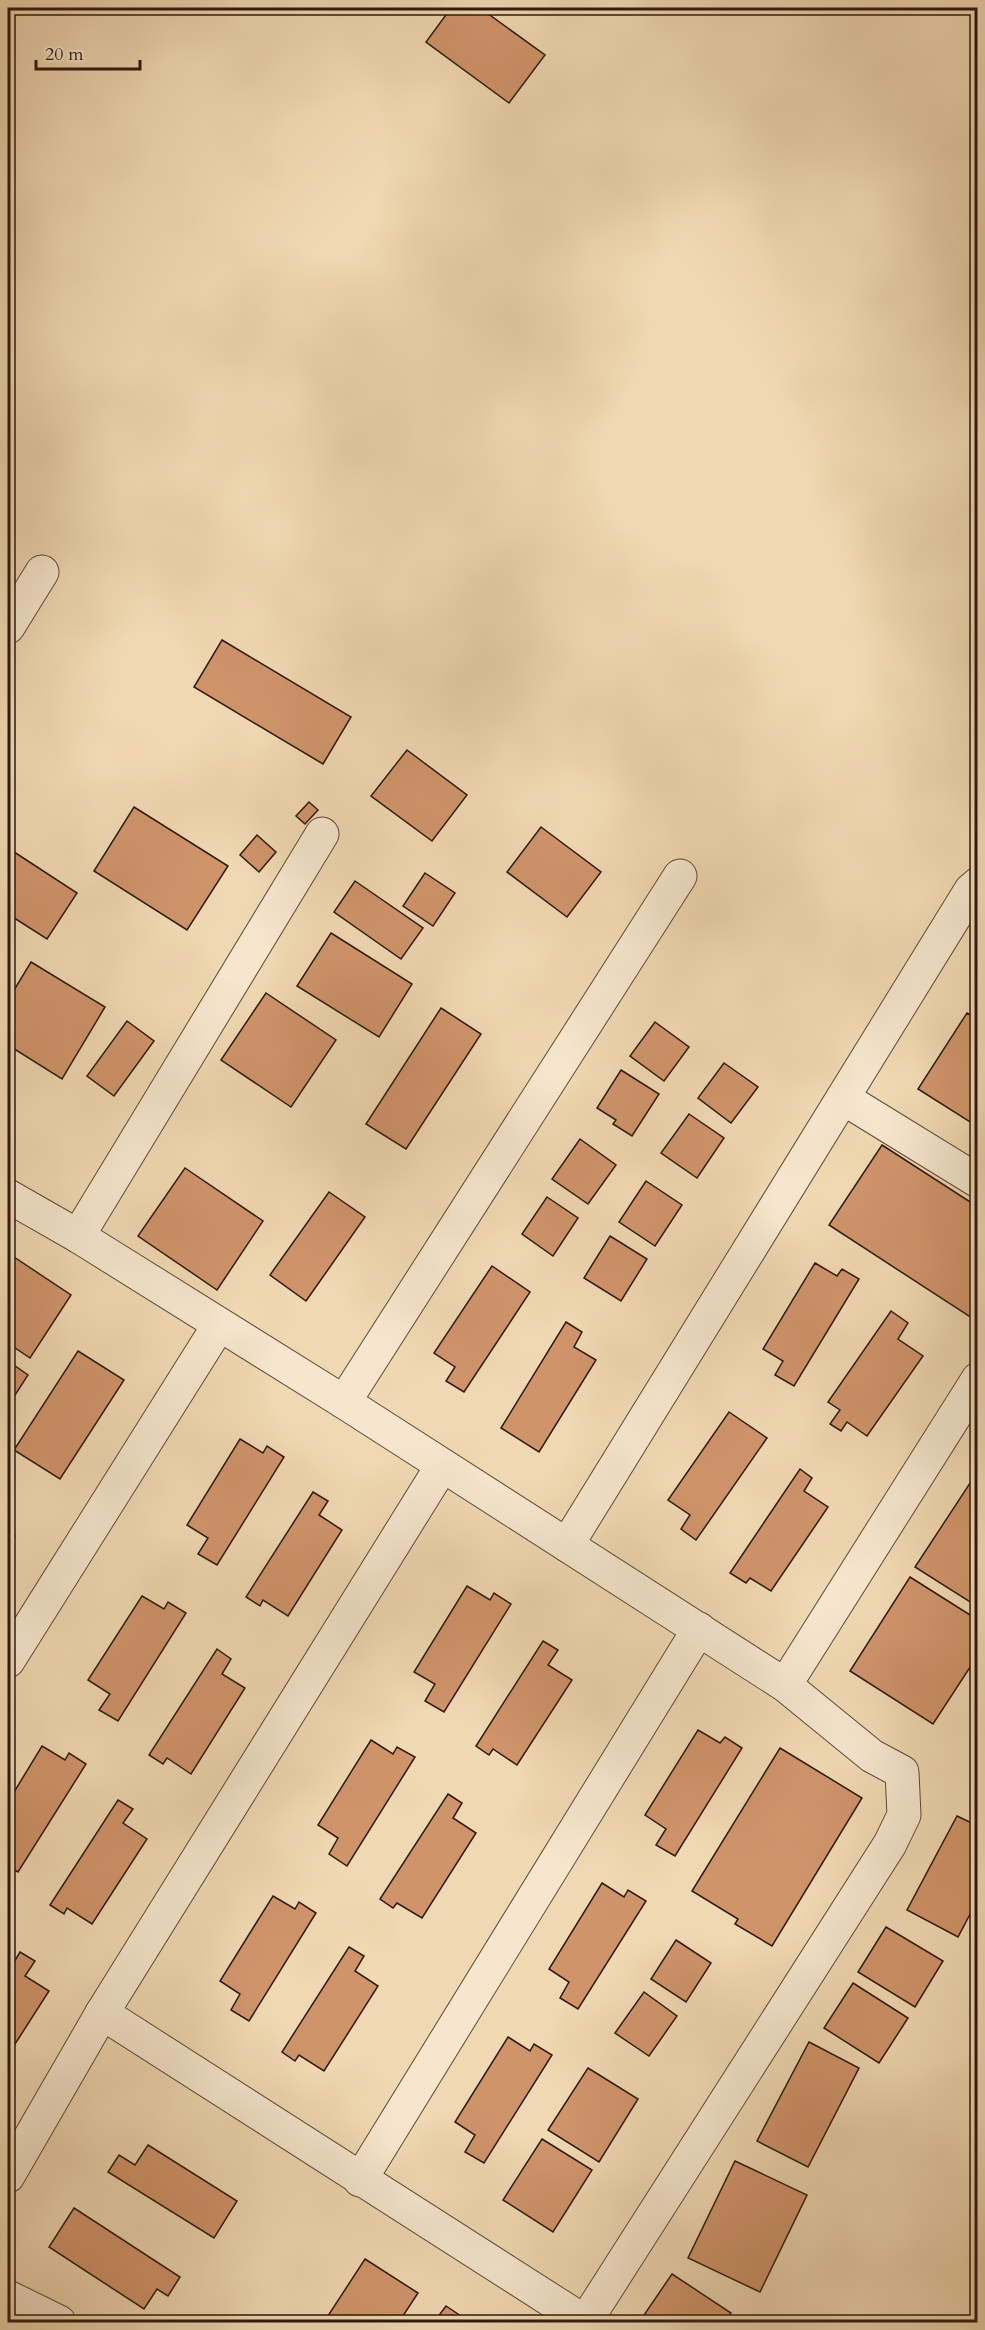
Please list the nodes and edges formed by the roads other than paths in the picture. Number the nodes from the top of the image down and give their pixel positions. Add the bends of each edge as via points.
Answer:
1 (42, 572) dead end
2 (8, 627) edge
3 (322, 834) dead end
4 (680, 876) dead end
5 (978, 884) edge
6 (843, 1098) junction
7 (978, 1181) edge
8 (8, 1196) edge
9 (78, 1236) junction
10 (219, 1325) junction
11 (978, 1379) edge
12 (344, 1402) junction
13 (442, 1466) junction
14 (567, 1545) junction
15 (699, 1629) junction
16 (8, 1660) edge
17 (785, 1685) junction
18 (102, 2013) junction
19 (8, 2176) edge
20 (360, 2180) junction
21 (8, 2297) edge
22 (59, 2322) edge
23 (585, 2322) edge

1 - 2 street
3 - 9 street
4 - 12 street
5 - 6 street
6 - 7 street
6 - 14 street
8 - 9 street
9 - 10 street
10 - 12 street
10 - 16 street
11 - 17 street
12 - 13 street
13 - 14 street
13 - 18 street
14 - 15 street
15 - 17 street
15 - 20 street
17 - 23 street via 872,1756 902,1772 904,1815 890,1844
18 - 19 street
18 - 20 street
20 - 23 street
21 - 22 street

